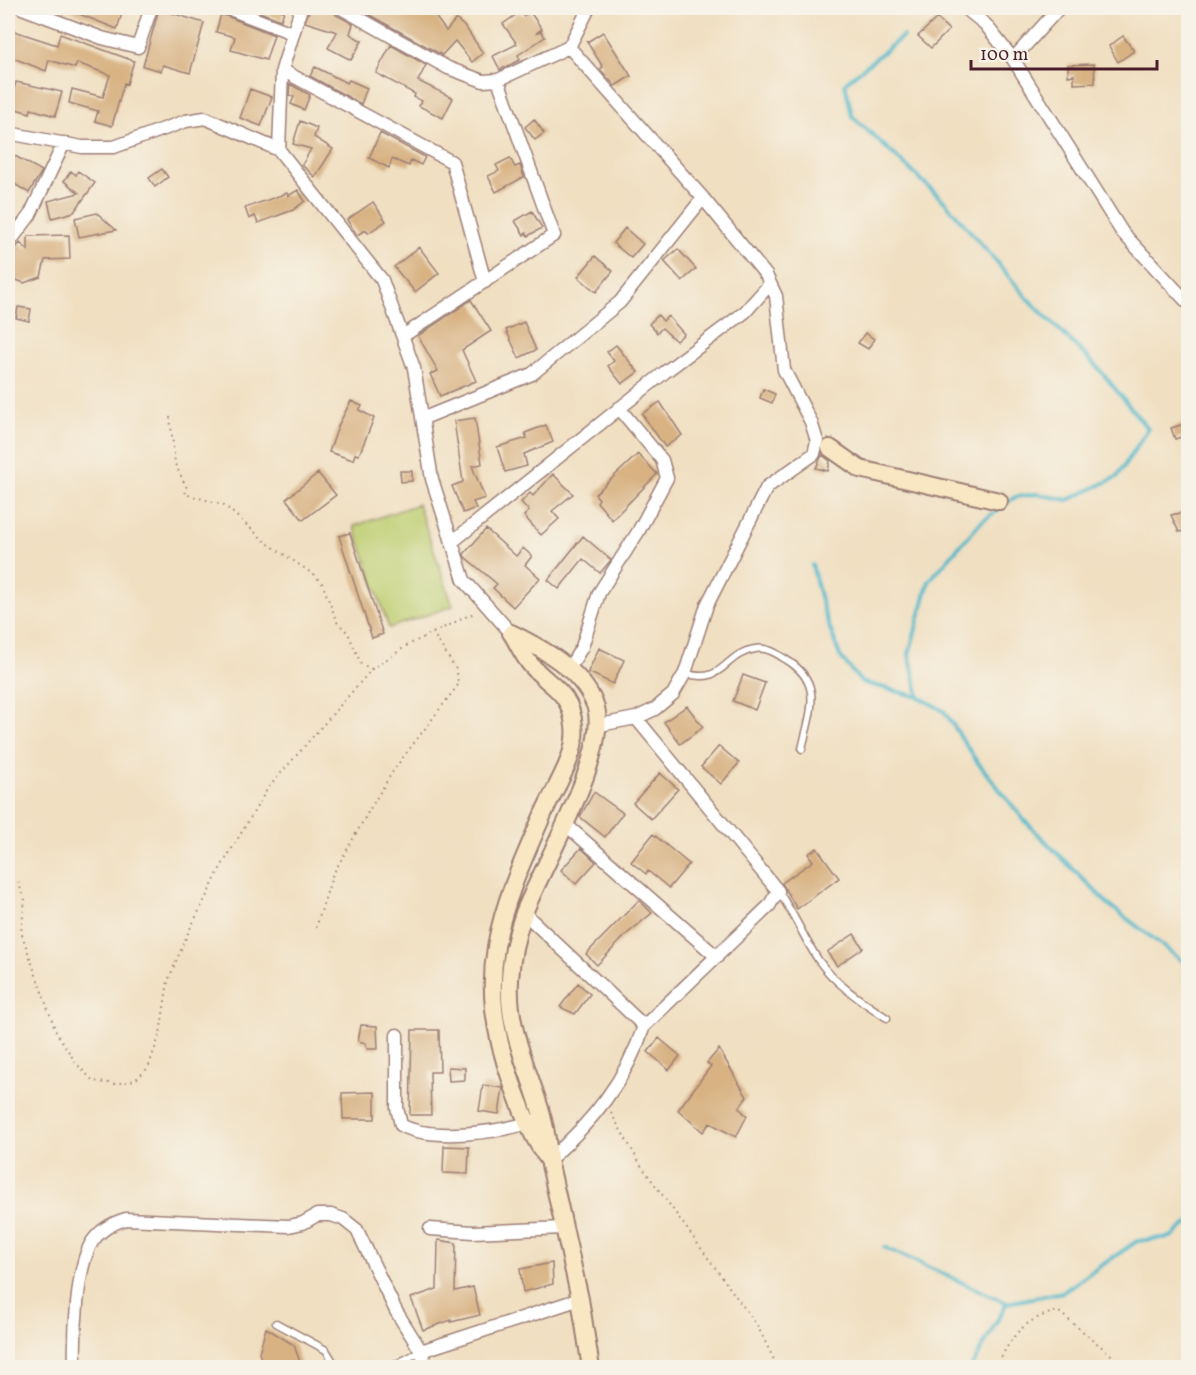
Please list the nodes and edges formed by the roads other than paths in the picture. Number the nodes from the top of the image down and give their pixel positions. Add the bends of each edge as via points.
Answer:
1 (22, 8) edge
2 (151, 8) edge
3 (226, 8) edge
4 (301, 8) edge
5 (341, 8) edge
6 (589, 8) edge
7 (965, 8) edge
8 (1059, 8) edge
9 (292, 33) junction
10 (569, 47) junction
11 (1013, 59) junction
12 (282, 70) junction
13 (498, 80) junction
14 (8, 133) edge
15 (64, 143) junction
16 (279, 150) junction
17 (703, 198) junction
18 (8, 244) edge
19 (484, 282) junction
20 (770, 284) junction
21 (1188, 303) edge
22 (403, 336) junction
23 (619, 408) junction
24 (424, 418) junction
25 (820, 448) junction
26 (999, 501) dead end
27 (452, 542) junction
28 (511, 633) junction
29 (568, 670) junction
30 (685, 673) junction
31 (636, 718) junction
32 (600, 725) junction
33 (802, 749) dead end
34 (564, 823) junction
35 (778, 891) junction
36 (524, 913) junction
37 (717, 957) junction
38 (887, 1018) dead end
39 (644, 1026) junction
40 (397, 1035) dead end
41 (535, 1120) junction
42 (549, 1160) junction
43 (563, 1228) junction
44 (430, 1229) dead end
45 (580, 1299) junction
46 (276, 1323) dead end
47 (421, 1351) junction
48 (588, 1365) edge
49 (75, 1368) edge
50 (337, 1368) edge
51 (389, 1368) edge
52 (427, 1368) edge

1 - 2 street via 138,47
3 - 9 street
4 - 9 street
5 - 13 street via 448,68 483,81
6 - 10 street
7 - 11 street via 985,24
8 - 11 street
9 - 12 street
10 - 13 street
10 - 17 street
11 - 21 street via 1122,232
12 - 16 street
12 - 19 street via 452,162
13 - 19 street via 554,236
14 - 15 street
15 - 16 street via 114,147 205,118
15 - 18 street via 30,215
16 - 22 street via 382,280
17 - 20 street
17 - 24 street via 620,302 532,374
19 - 22 street
20 - 23 street via 745,312
20 - 25 street via 776,296 784,370
22 - 24 street
23 - 27 street
23 - 29 street via 662,460 667,478 599,593 582,647
24 - 27 street via 432,479
25 - 26 street via 860,469
25 - 30 street via 767,487 707,605
27 - 28 street via 464,580
28 - 29 street via 552,653
28 - 41 street via 531,666 555,685 570,707 575,729 561,778 517,873 502,916 492,969 499,1044
29 - 32 street via 595,705
30 - 31 street via 673,694
30 - 33 lane via 711,677 754,649 771,650 792,662 807,676 811,691
31 - 32 street
31 - 35 street
32 - 34 street via 593,756
34 - 36 street
34 - 37 street
35 - 37 street via 769,906
35 - 38 lane via 819,961 852,995
36 - 39 street
36 - 41 street via 512,958 509,1004
37 - 39 street
39 - 42 street via 636,1052 605,1102
40 - 41 street via 396,1108 401,1125 410,1131 455,1135
41 - 42 street via 548,1138
42 - 43 street
43 - 44 street via 473,1232
43 - 45 street
45 - 47 street
45 - 48 street
46 - 50 lane via 326,1350
47 - 49 street via 396,1311 357,1230 344,1219 317,1215 289,1226 126,1219 104,1229 86,1254
47 - 51 lane
47 - 52 street

